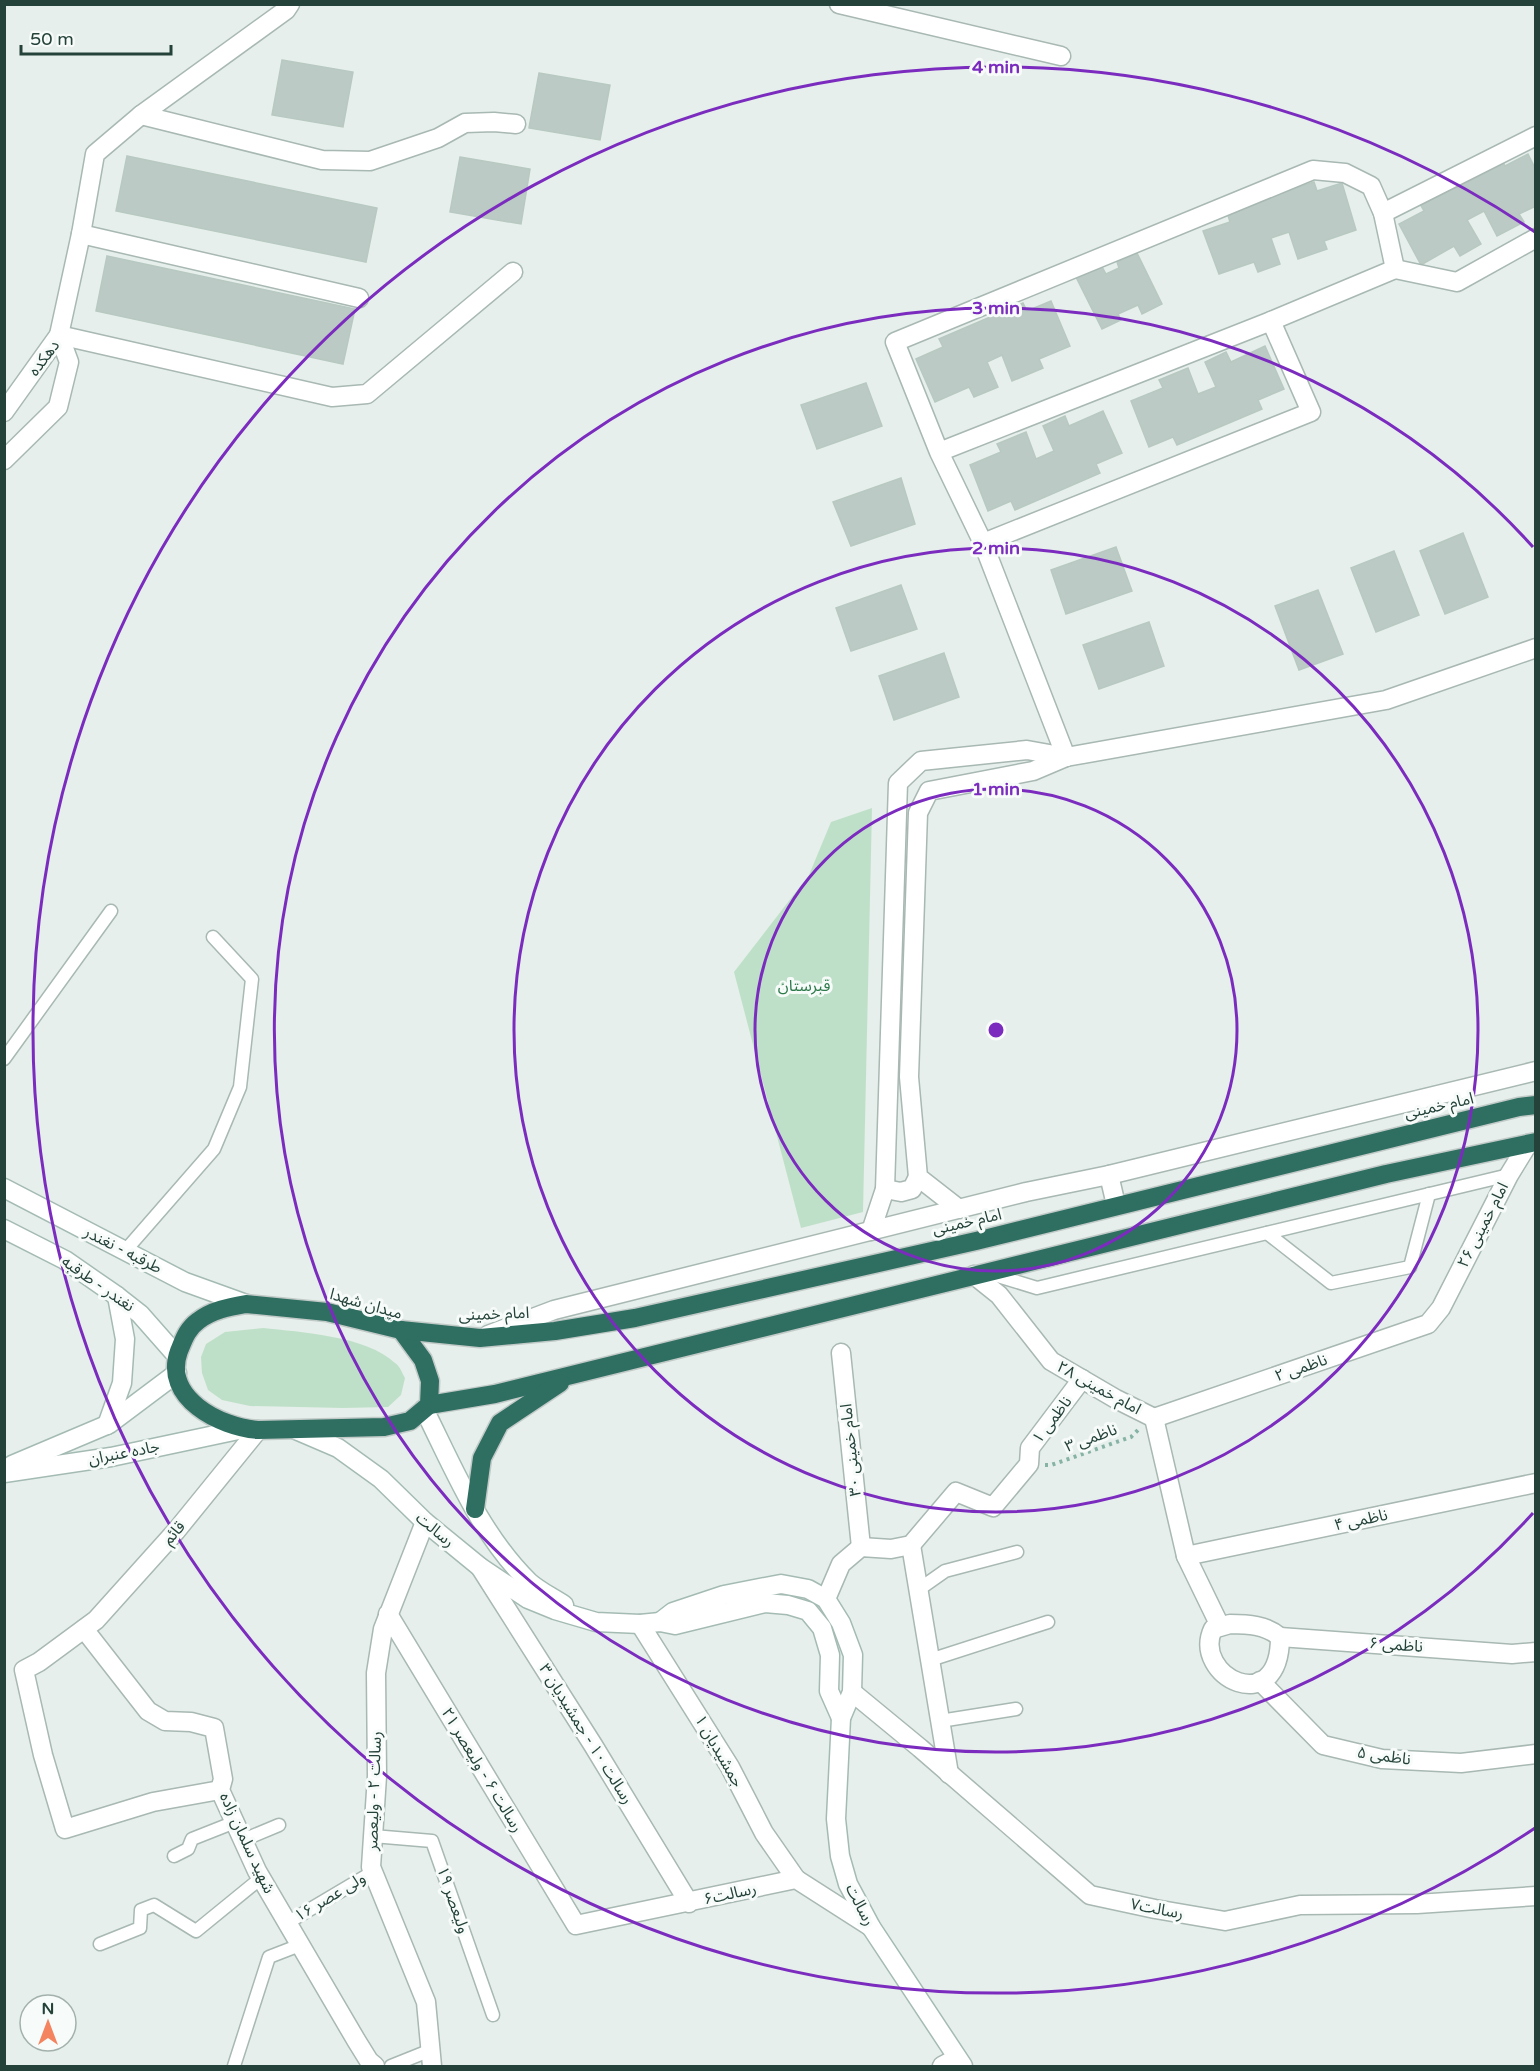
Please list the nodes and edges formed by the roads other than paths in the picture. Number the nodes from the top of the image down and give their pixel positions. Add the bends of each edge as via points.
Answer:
1 (291, 4) edge
2 (839, 4) edge
3 (1060, 56) dead end
4 (141, 115) junction
5 (516, 124) dead end
6 (1536, 136) edge
7 (1383, 213) junction
8 (81, 234) junction
9 (1536, 238) edge
10 (1395, 269) junction
11 (513, 272) dead end
12 (359, 298) dead end
13 (1271, 321) junction
14 (58, 335) junction
15 (4, 412) edge
16 (11, 443) edge
17 (939, 452) junction
18 (4, 460) edge
19 (983, 543) junction
20 (1536, 648) edge
21 (1066, 757) junction
22 (909, 773) junction
23 (929, 791) junction
24 (111, 911) dead end
25 (213, 937) dead end
26 (4, 1059) edge
27 (1536, 1071) edge
28 (1536, 1105) edge
29 (1532, 1143) edge
30 (1109, 1175) junction
31 (1509, 1175) junction
32 (918, 1177) junction
33 (4, 1188) edge
34 (885, 1189) junction
35 (1429, 1194) junction
36 (1116, 1205) junction
37 (959, 1209) junction
38 (4, 1229) edge
39 (871, 1231) junction
40 (1267, 1233) junction
41 (125, 1251) junction
42 (979, 1274) junction
43 (117, 1296) junction
44 (246, 1304) junction
45 (1441, 1308) joint
46 (401, 1330) junction
47 (480, 1338) junction
48 (841, 1353) dead end
49 (177, 1365) junction
50 (570, 1376) junction
51 (1082, 1379) junction
52 (427, 1407) junction
53 (1154, 1418) junction
54 (108, 1425) junction
55 (250, 1429) junction
56 (296, 1430) junction
57 (4, 1470) edge
58 (1536, 1483) edge
59 (475, 1509) junction
60 (425, 1522) junction
61 (911, 1545) junction
62 (861, 1547) junction
63 (1017, 1552) dead end
64 (1186, 1556) junction
65 (480, 1567) junction
66 (918, 1590) junction
67 (826, 1599) junction
68 (388, 1614) junction
69 (583, 1617) junction
70 (660, 1622) junction
71 (1048, 1622) dead end
72 (640, 1624) junction
73 (1220, 1626) junction
74 (84, 1629) junction
75 (1280, 1637) junction
76 (1536, 1652) edge
77 (930, 1660) junction
78 (1260, 1681) junction
79 (852, 1692) junction
80 (1016, 1709) dead end
81 (841, 1718) junction
82 (940, 1721) junction
83 (1536, 1754) edge
84 (949, 1774) junction
85 (220, 1790) junction
86 (234, 1822) junction
87 (279, 1825) dead end
88 (373, 1836) junction
89 (243, 1840) junction
90 (174, 1856) dead end
91 (373, 1872) junction
92 (261, 1878) junction
93 (796, 1879) junction
94 (1536, 1896) edge
95 (689, 1903) junction
96 (287, 1923) junction
97 (576, 1925) joint
98 (871, 1928) junction
99 (100, 1944) dead end
100 (300, 1945) junction
101 (493, 2015) dead end
102 (431, 2058) edge
103 (954, 2064) edge
104 (234, 2067) edge
105 (375, 2067) edge
106 (391, 2067) edge

1 - 4 street
2 - 3 street
4 - 5 street via 322,160 360,161 438,138 465,123
4 - 8 street via 95,154
6 - 7 street
7 - 10 street
7 - 17 street via 1371,186 1345,174 1313,170 895,342
8 - 12 street
8 - 14 street
9 - 10 street via 1457,282
10 - 13 street
11 - 14 street via 367,394 332,397
13 - 17 street
13 - 19 street via 1311,412
14 - 15 street, دهکده
14 - 16 street, دهکده via 69,362 58,407
16 - 18 street, دهکده
17 - 19 street
19 - 21 street
20 - 21 street via 1386,700
21 - 22 street via 1027,750 944,758 921,761
21 - 23 street via 1034,771
22 - 23 street
22 - 34 street via 898,783
23 - 32 street via 918,813 909,1077
24 - 26 lane
25 - 41 lane via 252,979 240,1087 214,1149
27 - 30 street
28 - 36 highway, امام خمینی
29 - 31 street, امام خمینی ۲۶
29 - 42 highway via 1386,1174
30 - 36 street
30 - 37 street
31 - 35 lane
31 - 45 street, امام خمینی ۲۶
32 - 34 street via 912,1189
32 - 37 street
33 - 41 street, طرقبه - نغندر
34 - 39 street
35 - 40 lane
35 - 40 lane via 1410,1267 1331,1283
36 - 47 highway, امام خمینی via 634,1318
37 - 39 street
38 - 43 street, نغندر - طرقبه via 65,1260
39 - 47 street via 554,1310
40 - 42 lane via 1037,1288
41 - 44 street, طرقبه - نغندر via 185,1282
42 - 50 highway
42 - 51 street, امام خمینی ۲۸ via 1051,1361
43 - 49 street, نغندر - طرقبه via 140,1314
43 - 54 street via 125,1339 122,1383
44 - 46 highway, میدان شهدا via 327,1312
44 - 49 highway, میدان شهدا via 218,1310 199,1320 186,1332
45 - 53 street, ناظمی ۲ via 1428,1324
46 - 47 highway, امام خمینی
46 - 52 highway, میدان شهدا via 423,1360 430,1381
48 - 62 street, امام خمینی ۳۰
49 - 54 street, جاده عنبران
49 - 55 highway via 180,1386 192,1402 207,1415
50 - 52 highway
50 - 59 highway via 501,1423 482,1458
51 - 53 street, امام خمینی ۲۸
51 - 61 street, ناظمی ۱ via 1030,1448 1029,1464 993,1507 956,1492
52 - 56 highway via 411,1420 384,1427
52 - 59 street, رسالت
53 - 64 street
54 - 57 street, جاده عنبران
55 - 56 highway
55 - 57 street, جاده عنبران via 111,1457
55 - 74 street, قائم via 176,1531
56 - 60 street, رسالت via 338,1448
58 - 64 street, ناظمی ۴
59 - 69 street, رسالت via 492,1539 530,1583
60 - 65 street, رسالت
60 - 68 street, رسالت ۲ - ولیعصر
61 - 62 street via 891,1549
61 - 66 street
62 - 67 street via 841,1564
63 - 66 lane via 945,1571
64 - 73 street
65 - 69 street, رسالت via 528,1599
65 - 95 street, رسالت ۱۰ - جمشیدیان ۳
66 - 77 street
67 - 70 street, رسالت via 808,1589 781,1584 724,1595 673,1612
67 - 79 street, رسالت via 853,1655
68 - 88 street, رسالت ۲ - ولیعصر via 376,1673
68 - 97 street, رسالت ۶ - ولیعصر ۲۱
69 - 72 street, رسالت via 596,1622
70 - 72 street, رسالت
70 - 81 street, رسالت via 675,1625 765,1603 808,1611 822,1628 830,1655 829,1691
71 - 77 lane
72 - 93 street, جمشیدیان ۱ via 730,1767 764,1833
73 - 75 street via 1260,1627
73 - 78 street via 1213,1629 1210,1637 1216,1664 1235,1682 1248,1685
74 - 85 street, شهید سلمان زاده via 148,1711 165,1721 214,1728 223,1779
74 - 85 street, قائم via 24,1670 65,1829 153,1802
75 - 76 street, ناظمی ۶ via 1512,1654
75 - 78 street via 1276,1665
77 - 82 street
78 - 83 street, ناظمی ۵ via 1323,1745 1382,1759 1427,1761 1461,1762
79 - 81 street, رسالت
79 - 84 street, رسالت۷
80 - 82 lane
81 - 98 street, رسالت via 836,1819 840,1856 848,1884
82 - 84 street
84 - 94 street, رسالت۷ via 1090,1895 1155,1910 1225,1921 1300,1905 1417,1904
85 - 86 street, شهید سلمان زاده
86 - 89 street, شهید سلمان زاده
86 - 90 lane via 192,1839 188,1849
87 - 89 lane
88 - 91 street, رسالت ۲ - ولیعصر
88 - 101 lane, ولیعصر ۱۹ via 432,1841
89 - 92 street, شهید سلمان زاده
91 - 96 lane, ولی عصر ۱۶
91 - 102 street, رسالت ۲ - ولیعصر via 426,2002
92 - 96 street, شهید سلمان زاده
92 - 99 lane via 196,1930 154,1905 141,1910 140,1928
93 - 95 street, رسالت۶
93 - 98 street
95 - 97 street, رسالت۶
96 - 100 street, شهید سلمان زاده
98 - 103 street, رسالت
100 - 104 lane via 269,1957
100 - 105 street, شهید سلمان زاده
102 - 106 lane

